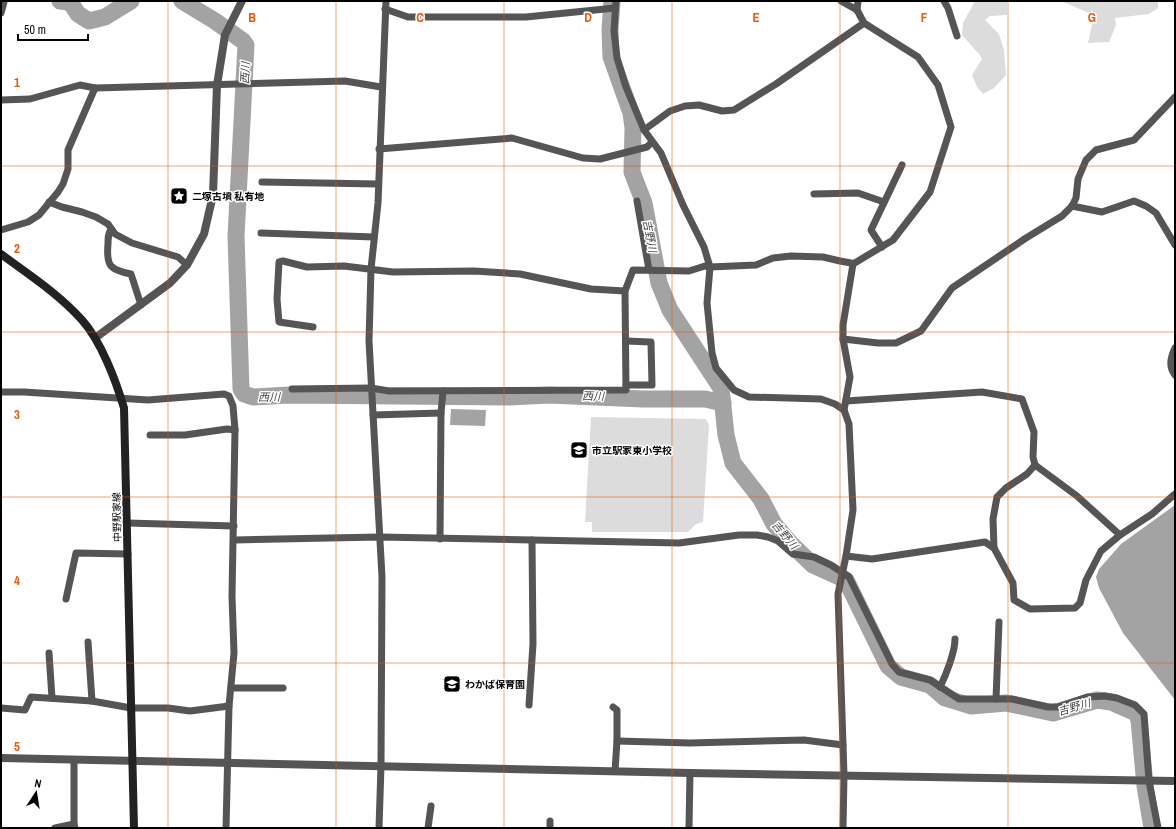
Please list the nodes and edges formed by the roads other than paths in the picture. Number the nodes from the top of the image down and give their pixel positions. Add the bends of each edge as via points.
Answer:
1 (1, 1) edge
2 (242, 1) edge
3 (386, 1) edge
4 (841, 1) edge
5 (858, 1) edge
6 (944, 1) edge
7 (613, 6) edge
8 (385, 9) junction
9 (857, 10) junction
10 (1, 13) edge
11 (864, 23) junction
12 (957, 36) dead end
13 (217, 85) junction
14 (381, 87) junction
15 (95, 88) junction
16 (1175, 97) edge
17 (1, 100) edge
18 (644, 130) junction
19 (652, 142) junction
20 (379, 149) junction
21 (902, 165) dead end
22 (262, 182) dead end
23 (378, 184) junction
24 (814, 194) dead end
25 (637, 201) dead end
26 (49, 202) junction
27 (884, 202) junction
28 (1072, 206) junction
29 (111, 229) junction
30 (1, 230) edge
31 (261, 233) dead end
32 (374, 237) junction
33 (1175, 245) edge
34 (882, 247) junction
35 (1, 254) edge
36 (853, 264) junction
37 (187, 265) junction
38 (710, 267) junction
39 (371, 269) junction
40 (649, 270) junction
41 (625, 291) junction
42 (142, 305) junction
43 (312, 327) dead end
44 (95, 338) junction
45 (843, 339) junction
46 (626, 341) junction
47 (1175, 348) edge
48 (1175, 375) edge
49 (626, 385) junction
50 (371, 388) junction
51 (292, 389) dead end
52 (443, 391) junction
53 (1, 392) edge
54 (121, 398) junction
55 (846, 400) junction
56 (844, 410) junction
57 (441, 413) junction
58 (373, 414) junction
59 (235, 430) junction
60 (150, 435) dead end
61 (1034, 465) junction
62 (1175, 494) edge
63 (127, 523) junction
64 (234, 526) junction
65 (1120, 535) junction
66 (380, 537) junction
67 (440, 539) junction
68 (234, 540) junction
69 (532, 540) junction
70 (994, 548) junction
71 (128, 554) junction
72 (846, 556) junction
73 (843, 572) junction
74 (66, 599) dead end
75 (999, 622) dead end
76 (955, 639) dead end
77 (88, 642) dead end
78 (49, 653) dead end
79 (940, 687) junction
80 (231, 688) junction
81 (283, 688) dead end
82 (52, 698) junction
83 (996, 699) junction
84 (92, 701) junction
85 (529, 705) dead end
86 (229, 706) junction
87 (613, 707) dead end
88 (1, 708) edge
89 (132, 708) junction
90 (617, 741) junction
91 (843, 745) junction
92 (1, 758) edge
93 (74, 760) junction
94 (133, 762) junction
95 (227, 762) junction
96 (381, 766) junction
97 (615, 771) junction
98 (690, 773) junction
99 (844, 775) junction
100 (1149, 781) junction
101 (1175, 781) edge
102 (431, 806) dead end
103 (75, 826) edge
104 (55, 828) edge
105 (134, 828) edge
106 (226, 828) edge
107 (379, 828) edge
108 (428, 828) edge
109 (690, 828) edge
110 (843, 828) edge
111 (1158, 828) edge

1 - 10 street via 4,2
2 - 13 street via 225,36
3 - 8 street
4 - 9 street
5 - 9 street
6 - 12 street
7 - 8 street via 526,17 408,16
7 - 18 street via 617,58
8 - 14 street
9 - 11 street
11 - 18 street via 734,110 722,112 699,105 685,106 670,111
11 - 34 street via 918,57 938,85 951,127 930,192 893,240
13 - 14 street via 345,81
13 - 15 street
13 - 37 street via 214,195 204,234
14 - 20 street
15 - 17 street via 80,85 30,99
15 - 26 street via 68,150 68,169 63,184
16 - 28 street via 1134,140 1096,150 1086,160 1078,179 1076,198
18 - 19 street
19 - 20 street via 647,147 600,159 583,158 512,138
19 - 38 street via 661,153 704,247
20 - 23 street
21 - 27 street
22 - 23 street
23 - 32 street
24 - 27 street via 858,193
25 - 40 street
26 - 29 street via 96,217 108,224
26 - 30 street via 39,215 28,222
27 - 34 street via 871,230
28 - 33 street via 1102,212 1134,201 1156,213
28 - 45 street via 1062,216 952,288 921,331 896,343
29 - 37 street via 132,243 178,257
29 - 42 street via 108,233 108,263 118,272 131,274
31 - 32 street
32 - 39 street
34 - 36 street
35 - 44 main road, 中野駅家線 via 52,292 82,320
36 - 38 street via 823,257 791,256 773,258 756,265
36 - 45 street
37 - 42 street via 170,283
38 - 40 street via 689,271
38 - 56 street via 707,303 712,353 716,368 734,390 749,396 820,399
39 - 41 street via 393,272 474,271 520,274 591,289
39 - 43 street via 344,266 308,267 279,262 279,322
39 - 50 street
40 - 41 street via 633,270
41 - 46 street
42 - 44 street
44 - 54 main road, 中野駅家線
45 - 55 street via 850,377
46 - 49 street
46 - 49 street via 652,342 652,385
47 - 48 street via 1171,359 1171,370
49 - 52 street via 626,390
50 - 51 street
50 - 52 street via 389,391
50 - 58 street
52 - 57 street
53 - 54 street
54 - 59 street via 148,400 224,394 229,396 233,406
54 - 63 main road, 中野駅家線 via 124,408
55 - 56 street
55 - 61 street via 982,392 1022,399 1034,432
56 - 72 street via 849,424 853,510
57 - 58 street
57 - 67 street
58 - 66 street
59 - 60 street via 185,435
59 - 64 street
61 - 65 street via 1077,496
61 - 70 street via 1027,474 1006,488 997,498 993,519
62 - 65 street via 1152,514
63 - 64 street
63 - 71 main road, 中野駅家線
64 - 68 street
65 - 70 street via 1101,551 1086,580 1080,603 1075,608 1030,609 1014,600 1013,583
66 - 67 street
66 - 68 street
66 - 96 street
67 - 69 street
68 - 80 street via 234,653
69 - 73 street via 679,543 757,535 778,540 793,554 814,557
69 - 85 street via 533,644
70 - 72 street via 985,542 872,559
71 - 74 street via 76,554
71 - 89 main road, 中野駅家線
72 - 73 street
73 - 79 street via 849,577 892,664 899,672 930,680
73 - 91 street via 838,594
75 - 83 street
76 - 79 street via 955,648
77 - 84 street
78 - 82 street
79 - 83 street via 959,699
80 - 81 street
80 - 86 street
82 - 84 street
82 - 88 street via 31,697 25,710
83 - 100 street via 1012,699 1058,707 1087,697 1105,696 1135,705 1144,714
84 - 89 street
86 - 89 street via 190,710
86 - 95 street
87 - 90 street via 616,710
89 - 94 main road, 中野駅家線
90 - 91 street via 690,743 804,740
90 - 97 street
91 - 99 street
92 - 93 street
93 - 94 street
93 - 103 street
94 - 95 street
94 - 105 main road, 中野駅家線
95 - 96 street
95 - 106 street
96 - 97 street
96 - 107 street
97 - 98 street
98 - 99 street
98 - 109 street
99 - 100 street
99 - 110 street
100 - 101 street
100 - 111 street
102 - 108 street
103 - 104 street

